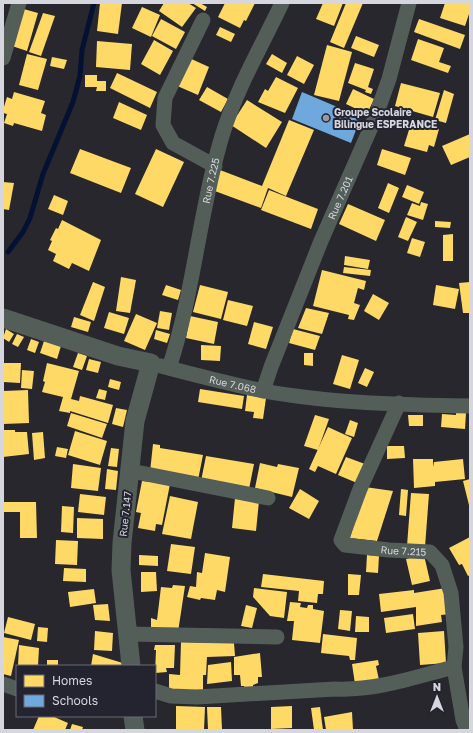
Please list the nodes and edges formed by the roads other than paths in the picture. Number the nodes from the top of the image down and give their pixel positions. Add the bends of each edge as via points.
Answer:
1 (19, 3) edge
2 (282, 3) edge
3 (409, 3) edge
4 (203, 20) dead end
5 (3, 58) edge
6 (215, 166) junction
7 (3, 318) edge
8 (151, 363) junction
9 (169, 368) junction
10 (264, 391) junction
11 (399, 403) junction
12 (470, 406) edge
13 (131, 471) junction
14 (268, 498) dead end
15 (128, 634) junction
16 (277, 637) dead end
17 (131, 665) edge
18 (454, 667) junction
19 (3, 684) edge
20 (16, 689) edge
21 (156, 691) edge
22 (133, 717) edge
23 (134, 730) edge
24 (467, 730) edge

1 - 5 street
2 - 6 street, Rue 7.225 via 236,98 222,136
3 - 10 street, Rue 7.201 via 389,79 375,118 321,241
4 - 6 street via 165,98 163,125 173,143
6 - 9 street, Rue 7.225 via 190,288
7 - 8 street, Rue 7.068 via 118,356
8 - 9 street, Rue 7.068
8 - 13 street, Rue 7.147 via 136,421
9 - 10 street, Rue 7.068
10 - 11 street, Rue 7.068
11 - 12 street, Rue 7.068
11 - 18 street, Rue 7.215 via 341,540 345,544 389,550 430,552 442,565 451,593 456,647
13 - 14 street
13 - 15 street, Rue 7.147 via 121,570
15 - 16 street
15 - 17 street, Rue 7.147
18 - 21 street via 357,690 197,696 171,696
18 - 24 street, Rue 7.215
19 - 20 street
22 - 23 street

